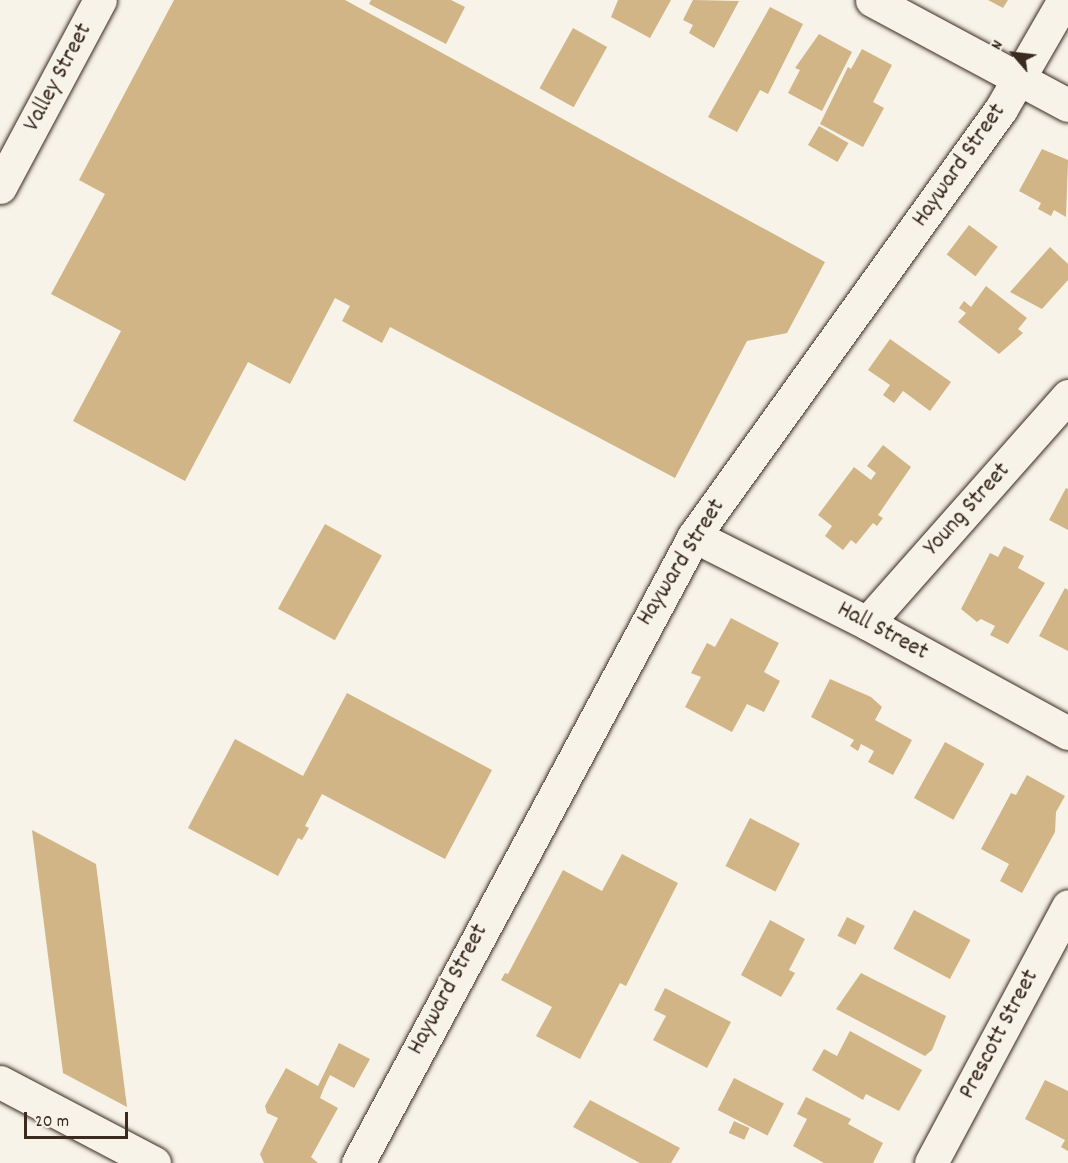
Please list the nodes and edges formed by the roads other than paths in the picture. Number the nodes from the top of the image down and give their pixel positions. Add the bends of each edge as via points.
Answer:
1 (100, 0) edge
2 (872, 0) edge
3 (1064, 0) edge
4 (1020, 79) junction
5 (1068, 105) edge
6 (0, 187) edge
7 (1068, 396) edge
8 (694, 536) junction
9 (867, 622) junction
10 (1068, 733) edge
11 (1068, 906) edge
12 (0, 1083) edge
13 (154, 1163) edge
14 (358, 1163) edge
15 (931, 1163) edge

1 - 6 street, Valley Street
2 - 4 street
3 - 4 street, Hayward Street
4 - 5 street
4 - 8 street, Hayward Street
7 - 9 street, Young Street
8 - 9 street, Hall Street
8 - 14 street, Hayward Street
9 - 10 street, Hall Street
11 - 15 street, Prescott Street
12 - 13 street

